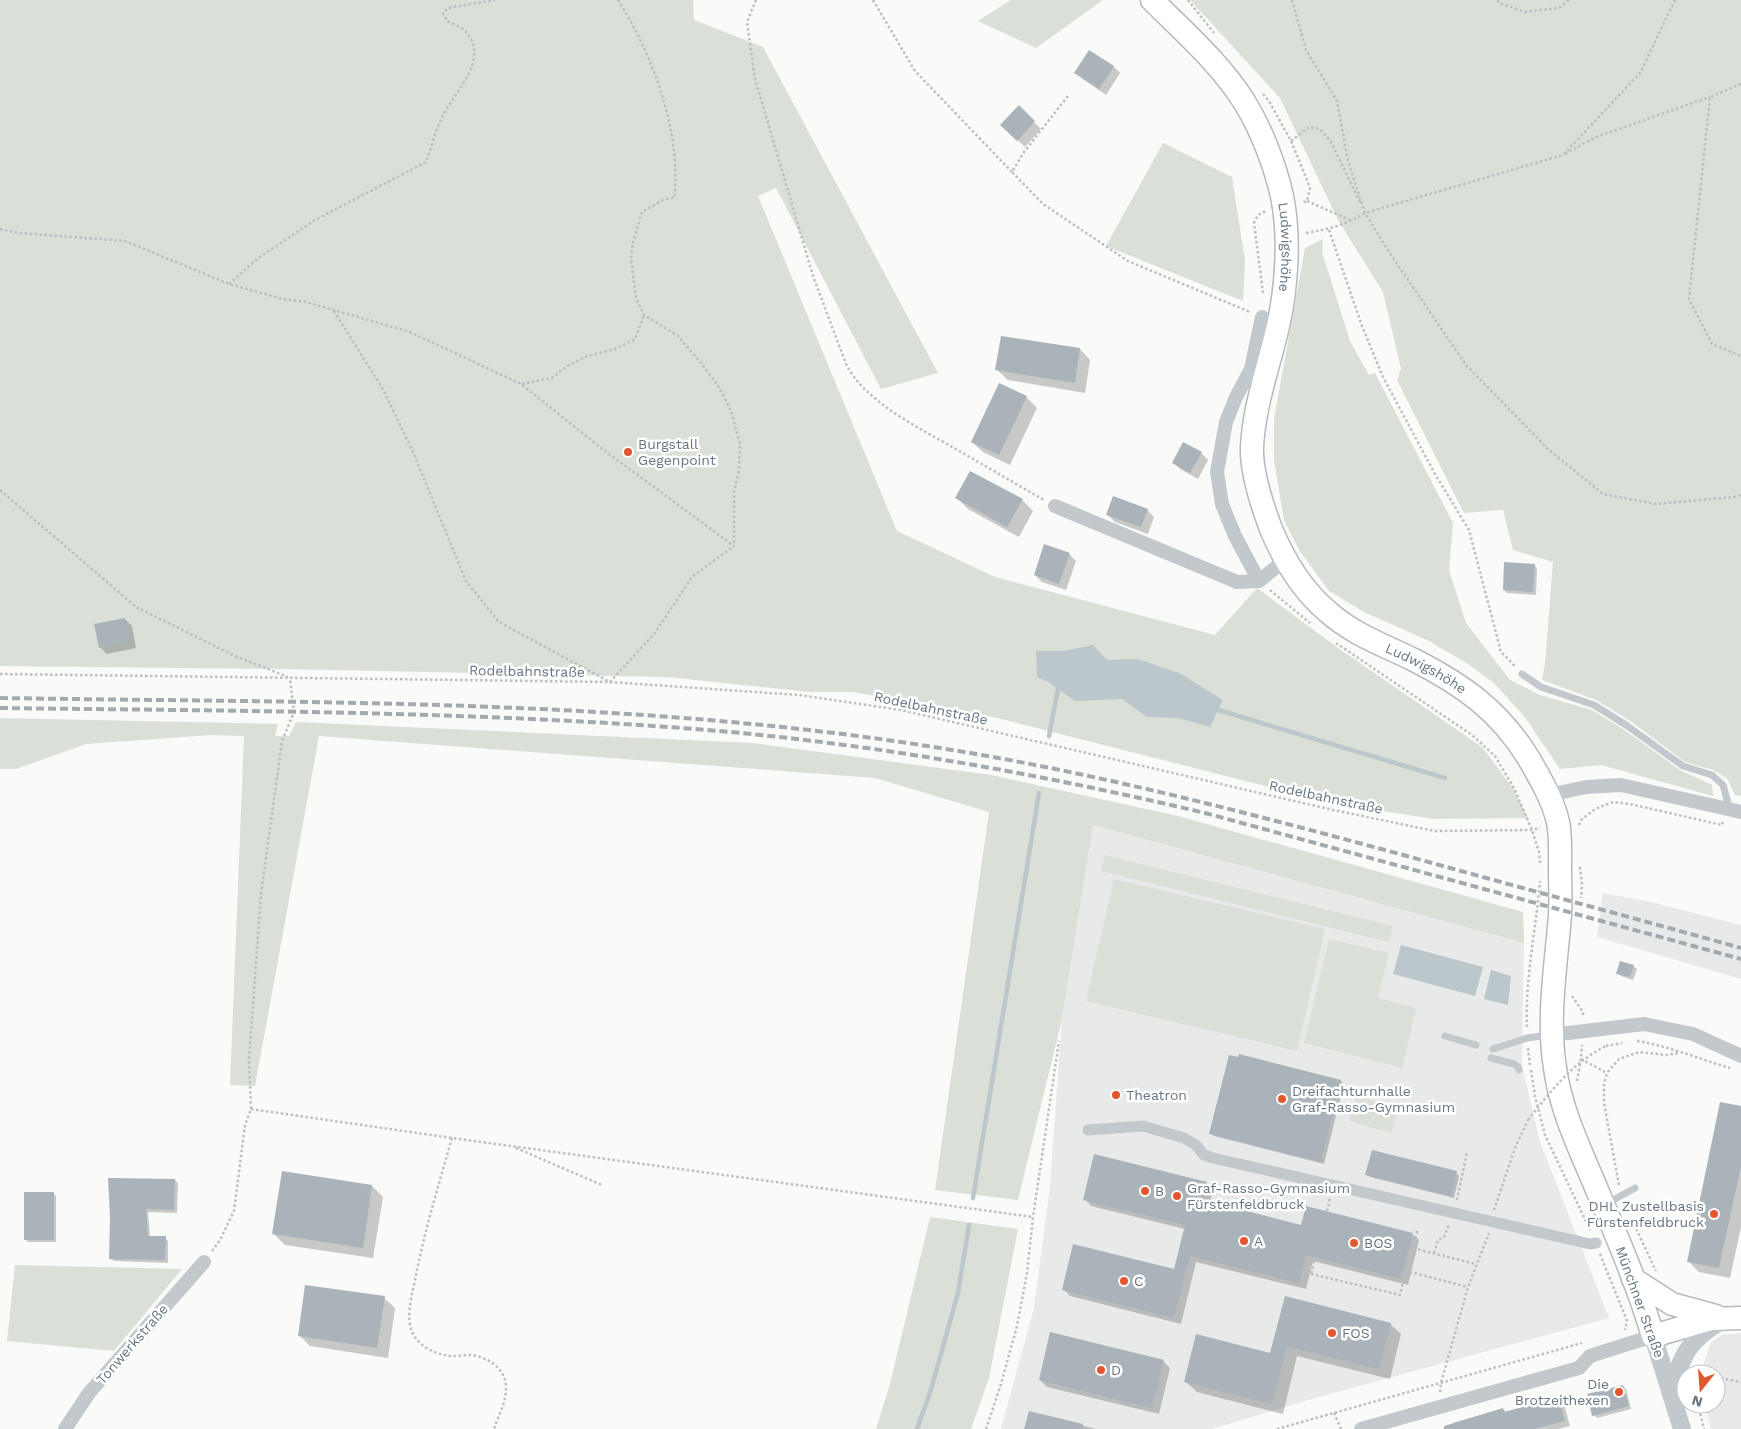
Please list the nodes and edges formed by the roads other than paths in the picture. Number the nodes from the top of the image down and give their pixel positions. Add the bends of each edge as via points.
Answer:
1 (1152, 0) edge
2 (1262, 318) road end
3 (1055, 506) road end
4 (1285, 560) junction
5 (1260, 581) junction
6 (1522, 674) road end
7 (1548, 795) junction
8 (1736, 811) edge
9 (1568, 824) joint
10 (1551, 1035) junction
11 (1445, 1036) dead end
12 (1476, 1045) dead end
13 (1493, 1049) dead end
14 (1741, 1056) edge
15 (1491, 1058) dead end
16 (1518, 1070) dead end
17 (1088, 1130) dead end
18 (1635, 1188) dead end
19 (1612, 1201) junction
20 (1596, 1242) road end
21 (204, 1262) road end
22 (1633, 1279) junction
23 (1734, 1318) edge
24 (1653, 1336) junction
25 (1670, 1391) junction
26 (64, 1429) edge
27 (1361, 1429) edge
28 (1682, 1429) edge

1 - 4 main road, Ludwigshöhe via 1224,75 1243,101 1258,127 1282,197 1286,279 1279,323 1255,414 1252,451 1259,492
2 - 5 street via 1251,369 1226,422 1217,472 1228,520
3 - 5 street via 1237,582
4 - 5 street
4 - 7 main road, Ludwigshöhe via 1304,588 1326,611 1356,633 1458,684 1485,706 1511,731
6 - 8 lane via 1541,687 1594,705 1682,766 1712,775 1723,785
7 - 8 street via 1586,787 1621,785
7 - 9 main road, Ludwigshöhe
9 - 10 main road, Münchner Straße via 1560,843 1560,911
10 - 13 lane
10 - 14 street via 1644,1024 1693,1034
10 - 19 main road, Münchner Straße via 1555,1071 1566,1112
11 - 12 lane
15 - 16 lane via 1514,1064
17 - 20 street via 1143,1126 1184,1138 1204,1155 1213,1158 1590,1244
18 - 19 lane
19 - 22 main road, Münchner Straße
21 - 26 street, Tonwerkstraße via 89,1393
22 - 23 main road via 1672,1304
22 - 24 main road, Münchner Straße
23 - 24 main road via 1711,1319
23 - 25 street via 1705,1331 1694,1341
24 - 25 street, Münchner Straße
24 - 27 street via 1590,1356 1579,1368
25 - 28 street, Münchner Straße

